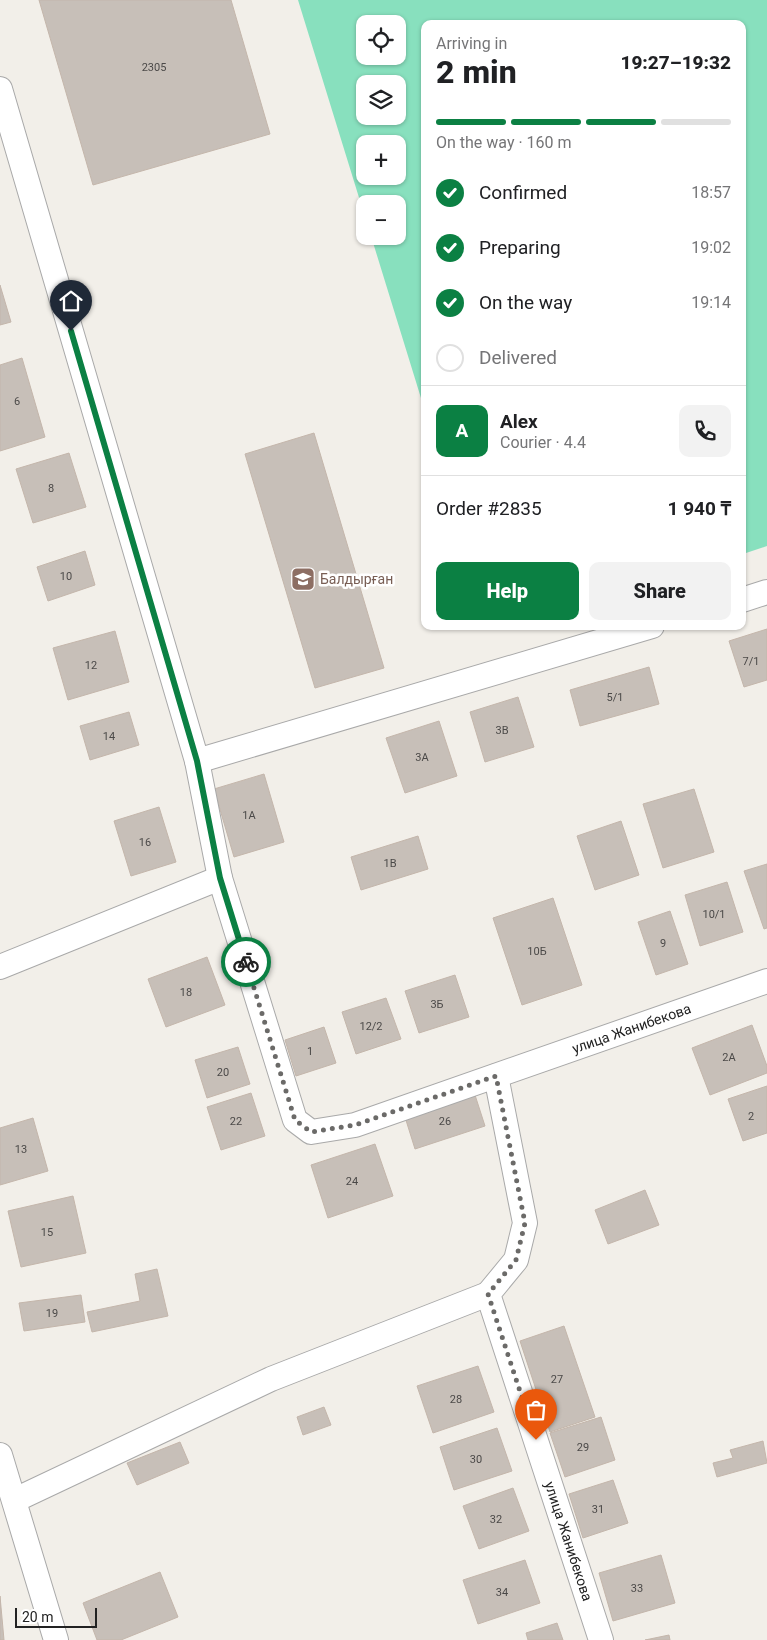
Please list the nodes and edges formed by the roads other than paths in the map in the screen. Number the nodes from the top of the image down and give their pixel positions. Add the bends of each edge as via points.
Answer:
1 (0, 89) edge
2 (767, 592) edge
3 (746, 599) edge
4 (639, 630) edge
5 (197, 761) junction
6 (220, 878) junction
7 (0, 968) edge
8 (767, 981) edge
9 (496, 1076) junction
10 (488, 1294) junction
11 (0, 1455) edge
12 (15, 1500) junction
13 (56, 1640) edge
14 (601, 1640) edge

1 - 5 street
2 - 3 street
4 - 5 street
5 - 6 street
6 - 7 street
6 - 9 street, улица Жанибекова via 295,1120 311,1132 355,1125
8 - 9 street, улица Жанибекова
9 - 10 street via 525,1223 516,1260
10 - 12 street via 272,1379
10 - 14 street, улица Жанибекова
11 - 12 street
12 - 13 street

